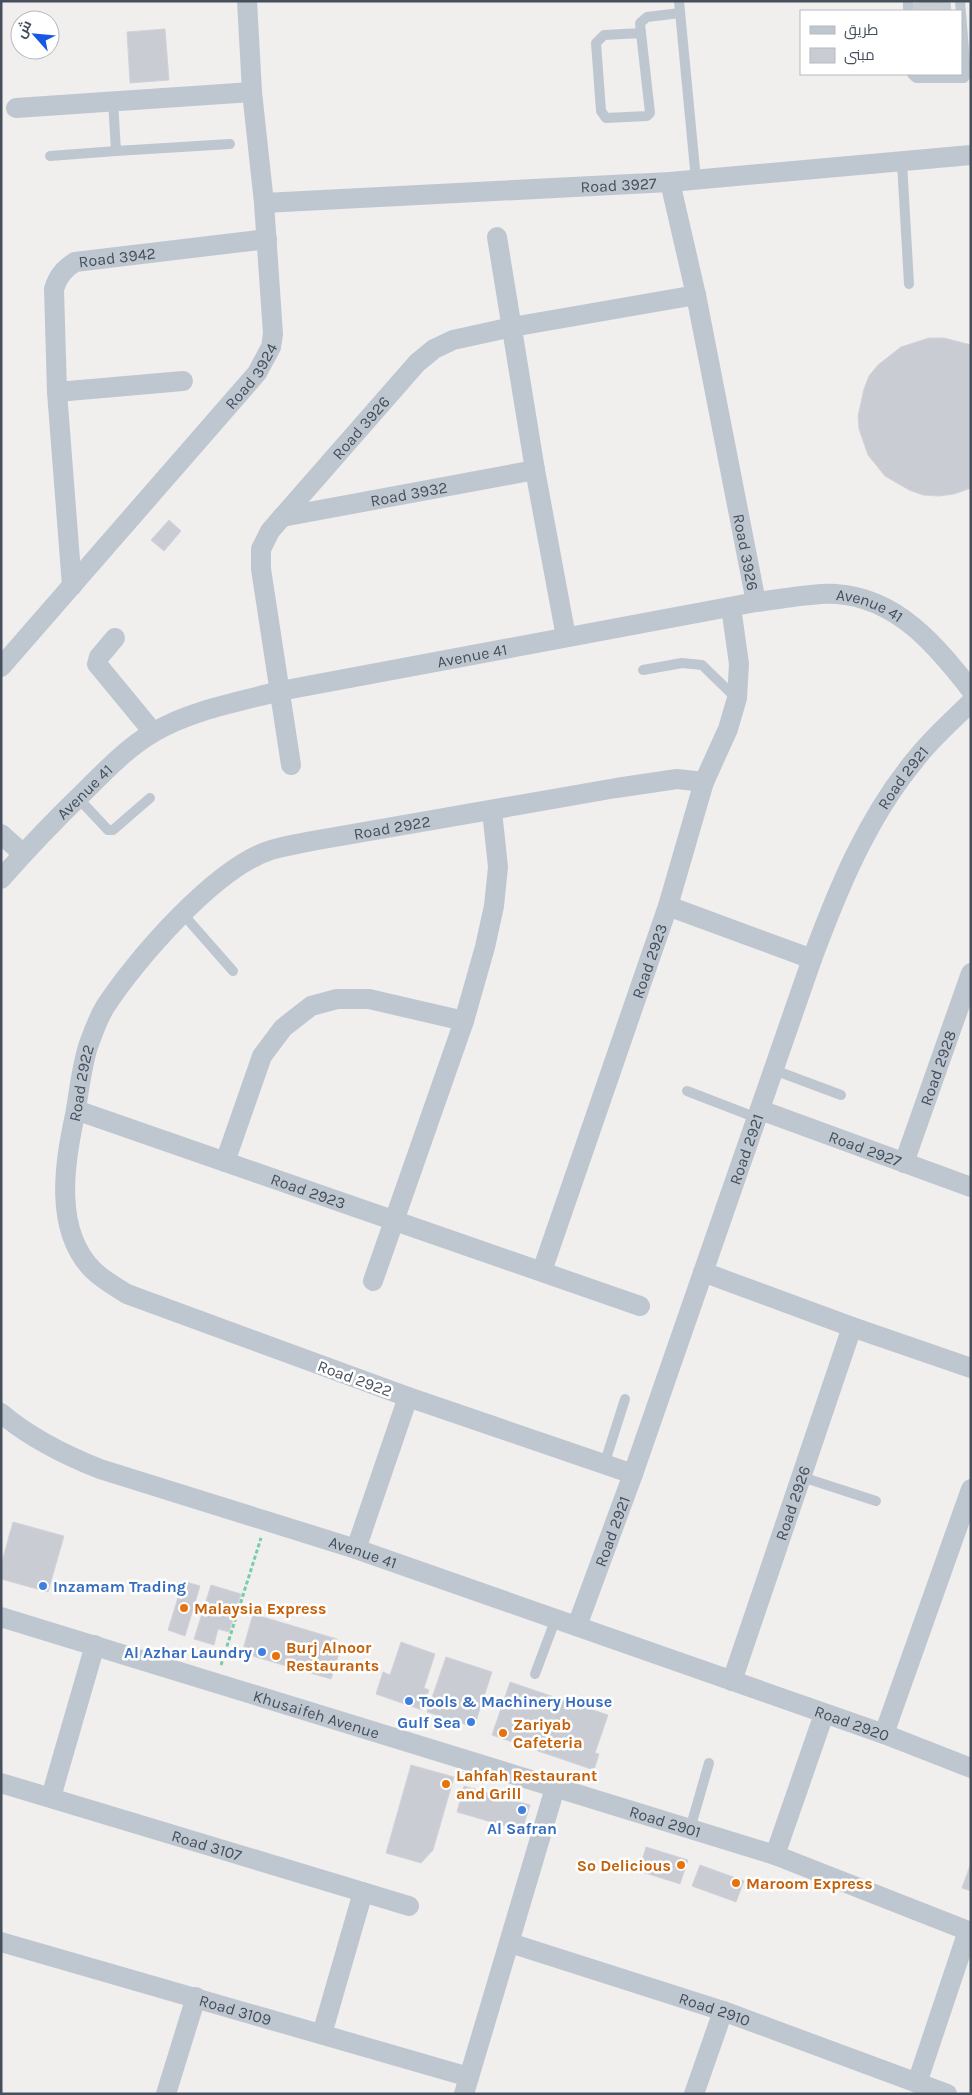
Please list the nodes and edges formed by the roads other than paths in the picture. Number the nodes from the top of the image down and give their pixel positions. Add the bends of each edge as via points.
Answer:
1 (247, 1) edge
2 (679, 1) edge
3 (680, 13) junction
4 (962, 26) edge
5 (641, 33) junction
6 (913, 75) edge
7 (252, 92) junction
8 (113, 101) junction
9 (16, 108) dead end
10 (230, 144) dead end
11 (116, 151) junction
12 (971, 155) edge
13 (50, 156) dead end
14 (902, 163) junction
15 (696, 180) junction
16 (670, 182) junction
17 (264, 203) junction
18 (497, 237) dead end
19 (267, 239) junction
20 (910, 284) dead end
21 (696, 295) junction
22 (512, 327) junction
23 (183, 381) dead end
24 (57, 392) junction
25 (535, 470) junction
26 (282, 517) junction
27 (72, 586) junction
28 (756, 602) junction
29 (731, 607) junction
30 (566, 637) junction
31 (115, 638) dead end
32 (1, 666) edge
33 (643, 670) dead end
34 (971, 690) edge
35 (280, 691) junction
36 (737, 698) junction
37 (971, 702) edge
38 (153, 732) junction
39 (291, 765) dead end
40 (704, 782) junction
41 (78, 798) junction
42 (150, 798) dead end
43 (492, 811) junction
44 (1, 834) edge
45 (24, 854) junction
46 (1, 879) edge
47 (668, 906) junction
48 (182, 913) junction
49 (812, 959) junction
50 (233, 971) dead end
51 (971, 972) edge
52 (963, 1016) edge
53 (464, 1021) junction
54 (774, 1070) junction
55 (687, 1091) dead end
56 (841, 1095) dead end
57 (76, 1110) junction
58 (759, 1114) junction
59 (225, 1162) junction
60 (904, 1164) junction
61 (971, 1187) edge
62 (395, 1220) junction
63 (542, 1271) junction
64 (703, 1272) junction
65 (373, 1281) dead end
66 (640, 1306) dead end
67 (852, 1327) junction
68 (971, 1368) edge
69 (408, 1397) junction
70 (626, 1399) dead end
71 (1, 1413) edge
72 (604, 1464) junction
73 (633, 1474) junction
74 (802, 1477) junction
75 (971, 1490) edge
76 (876, 1501) dead end
77 (356, 1549) junction
78 (1, 1617) edge
79 (556, 1618) junction
80 (578, 1626) junction
81 (95, 1645) junction
82 (535, 1674) dead end
83 (732, 1681) junction
84 (824, 1714) junction
85 (884, 1734) junction
86 (710, 1763) dead end
87 (971, 1768) edge
88 (1, 1783) edge
89 (555, 1788) junction
90 (51, 1797) junction
91 (690, 1829) junction
92 (775, 1855) junction
93 (363, 1892) junction
94 (409, 1906) dead end
95 (969, 1931) edge
96 (1, 1942) edge
97 (510, 1943) junction
98 (196, 1997) junction
99 (723, 2011) junction
100 (322, 2034) junction
101 (916, 2083) junction
102 (467, 2085) edge
103 (166, 2094) edge
104 (694, 2094) edge
105 (947, 2094) edge

1 - 7 street, Road 3924
2 - 3 lane
3 - 5 lane via 643,19
3 - 15 lane
4 - 6 lane via 964,78 916,78
5 - 5 lane via 650,113 647,116 606,118 601,111 596,43 604,35
7 - 8 street
7 - 17 street, Road 3924
8 - 9 street
8 - 11 lane
10 - 11 lane
11 - 13 lane
12 - 14 street, Road 3927
14 - 15 street, Road 3927
14 - 20 lane
15 - 16 street, Road 3927
16 - 17 street, Road 3927
16 - 21 street, Road 3926
17 - 19 street, Road 3924
18 - 22 street
19 - 24 street, Road 3942 via 75,262 66,268 54,289
19 - 27 street, Road 3924 via 272,334 266,360
21 - 22 street, Road 3926
21 - 28 street, Road 3926
22 - 25 street
22 - 26 street, Road 3926 via 453,340 425,356
23 - 24 street
24 - 27 street, Road 3942
25 - 26 street, Road 3932
25 - 30 street
26 - 35 street, Road 3926 via 265,540 260,559
27 - 32 street, Road 3924
28 - 29 street, Avenue 41
28 - 34 street, Avenue 41 via 835,594 875,603 911,623
29 - 30 street, Avenue 41
29 - 36 street, Road 2923 via 739,664
30 - 35 street, Avenue 41
31 - 38 street via 98,657 98,664
33 - 36 lane via 682,663 702,666
35 - 38 street, Avenue 41 via 180,719
35 - 39 street, Road 3926
36 - 40 street, Road 2923 via 728,729
37 - 49 street, Road 2921 via 915,759 884,802 845,876
38 - 41 street, Avenue 41 via 122,755
40 - 43 street, Road 2922 via 677,779
40 - 47 street, Road 2923
41 - 42 lane via 108,830 113,830
41 - 45 street, Avenue 41
43 - 48 street, Road 2922 via 270,850 240,866
43 - 53 street via 498,867 494,906
44 - 45 street
45 - 46 street, Avenue 41
47 - 49 street, Road 2923
47 - 63 street, Road 2923
48 - 50 lane
48 - 57 street, Road 2922 via 131,971 104,1008 89,1044
49 - 54 street, Road 2921
51 - 52 street, Road 2928
52 - 60 street, Road 2928
53 - 59 street via 369,999 337,999 311,1006 283,1028 262,1056
53 - 62 street
54 - 56 lane
54 - 58 street, Road 2921
55 - 58 lane
57 - 59 street, Road 2923
57 - 69 street, Road 2922 via 68,1149 68,1224 78,1250 94,1270 127,1294
58 - 60 street, Road 2927
58 - 64 street, Road 2921
59 - 62 street, Road 2923
60 - 61 street, Road 2927
62 - 63 street, Road 2923
62 - 65 street
63 - 66 street, Road 2923
64 - 67 street
64 - 73 street, Road 2921
67 - 68 street
67 - 74 street, Road 2926
69 - 72 street, Road 2922
69 - 77 street, Road 2922
70 - 72 lane
71 - 77 street, Avenue 41 via 37,1440 100,1469
72 - 73 street, Road 2922
73 - 80 street, Road 2921
74 - 76 lane
74 - 83 street, Road 2926
75 - 85 street
77 - 79 street, Avenue 41
78 - 81 street, Khusaifeh Avenue
79 - 80 street, Avenue 41
79 - 82 lane
80 - 83 street, Avenue 41
81 - 89 street, Khusaifeh Avenue
81 - 90 street
83 - 84 street, Road 2920
84 - 85 street, Road 2920
84 - 92 street
85 - 87 street, Road 2920
86 - 91 lane
88 - 90 street, Road 3107
89 - 91 street, Road 2901
89 - 97 street
90 - 93 street, Road 3107
91 - 92 street, Road 2901
92 - 95 street, Road 2901
93 - 94 street, Road 3107
93 - 100 street
95 - 101 street
96 - 98 street, Road 3109
97 - 99 street, Road 2910
97 - 102 street
98 - 100 street, Road 3109
98 - 103 street
99 - 101 street, Road 2910
99 - 104 street
100 - 102 street, Road 3109
101 - 105 street, Road 2910

